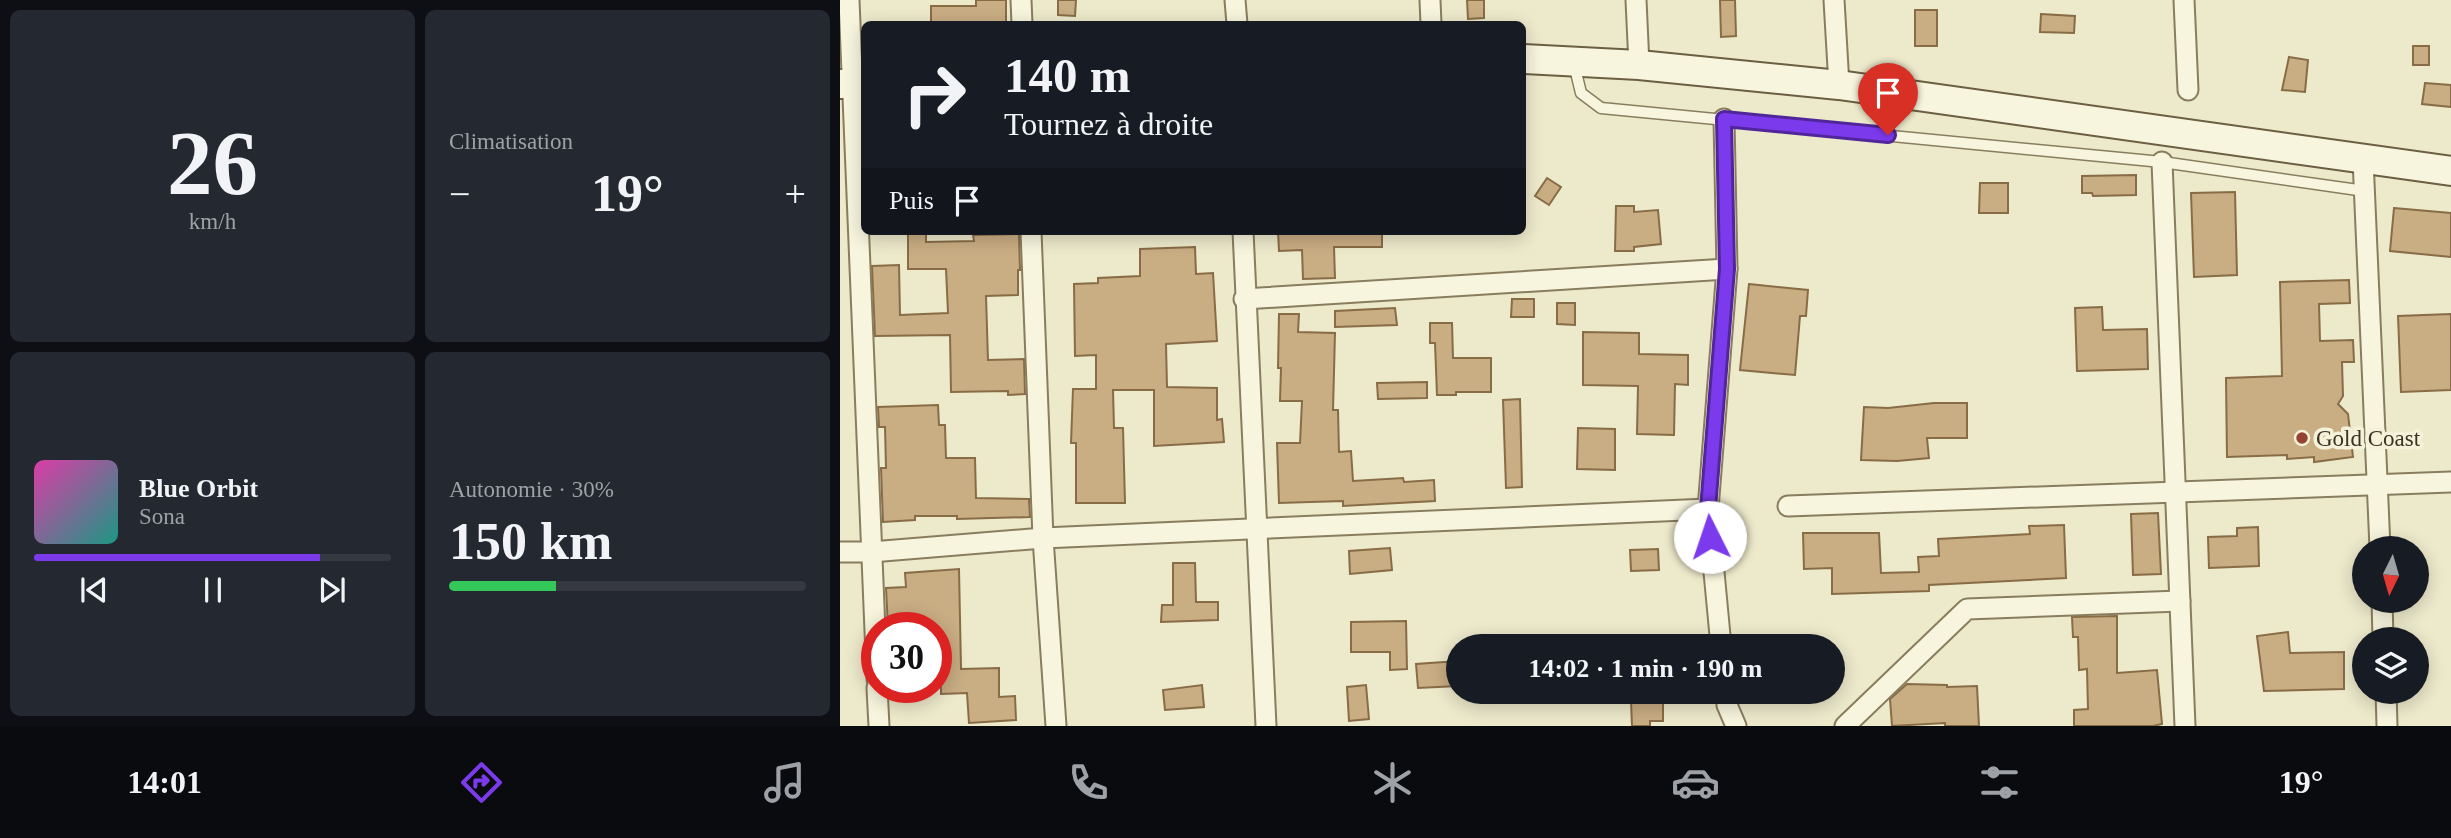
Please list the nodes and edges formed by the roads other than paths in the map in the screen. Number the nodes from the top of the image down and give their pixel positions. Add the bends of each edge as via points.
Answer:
1 (849, 0) edge
2 (1021, 0) edge
3 (1236, 0) edge
4 (1430, 0) edge
5 (1636, 0) edge
6 (1834, 0) edge
7 (2184, 0) edge
8 (1022, 21) edge
9 (1237, 21) edge
10 (1431, 21) edge
11 (1526, 59) edge
12 (1573, 60) junction
13 (1639, 65) junction
14 (852, 84) edge
15 (1839, 85) junction
16 (2188, 90) dead end
17 (1724, 119) junction
18 (2363, 159) junction
19 (2162, 162) junction
20 (2451, 171) edge
21 (2365, 191) junction
22 (1031, 235) edge
23 (1242, 235) edge
24 (1727, 269) junction
25 (1244, 299) junction
26 (2451, 482) edge
27 (2377, 485) junction
28 (2175, 493) junction
29 (1788, 506) dead end
30 (1708, 509) junction
31 (1258, 530) junction
32 (2379, 536) edge
33 (1043, 538) junction
34 (840, 552) edge
35 (872, 552) junction
36 (2180, 601) junction
37 (874, 612) edge
38 (1720, 634) edge
39 (878, 703) edge
40 (1727, 704) edge
41 (2386, 704) edge
42 (879, 726) edge
43 (1056, 726) edge
44 (1266, 726) edge
45 (1736, 726) edge
46 (1845, 726) edge
47 (2185, 726) edge
48 (2387, 726) edge

1 - 14 street
2 - 8 street
3 - 9 street
4 - 10 street
5 - 13 street
6 - 15 street
7 - 16 street
11 - 12 main road
12 - 13 main road
12 - 17 lane via 1581,93 1601,107
13 - 15 main road
14 - 35 street
15 - 18 main road
17 - 19 lane
17 - 24 street
18 - 20 main road
18 - 21 street
19 - 21 lane
19 - 28 street
21 - 27 street
22 - 33 street
23 - 25 street
24 - 25 street
24 - 30 street
25 - 31 street
26 - 27 street
27 - 28 street
27 - 32 street
28 - 29 street
28 - 36 street
30 - 31 street
30 - 38 street
31 - 33 street
31 - 44 street
33 - 35 street
33 - 43 street
34 - 35 street
35 - 37 street
36 - 46 street via 1967,609
36 - 47 street
39 - 42 street
40 - 45 street
41 - 48 street

